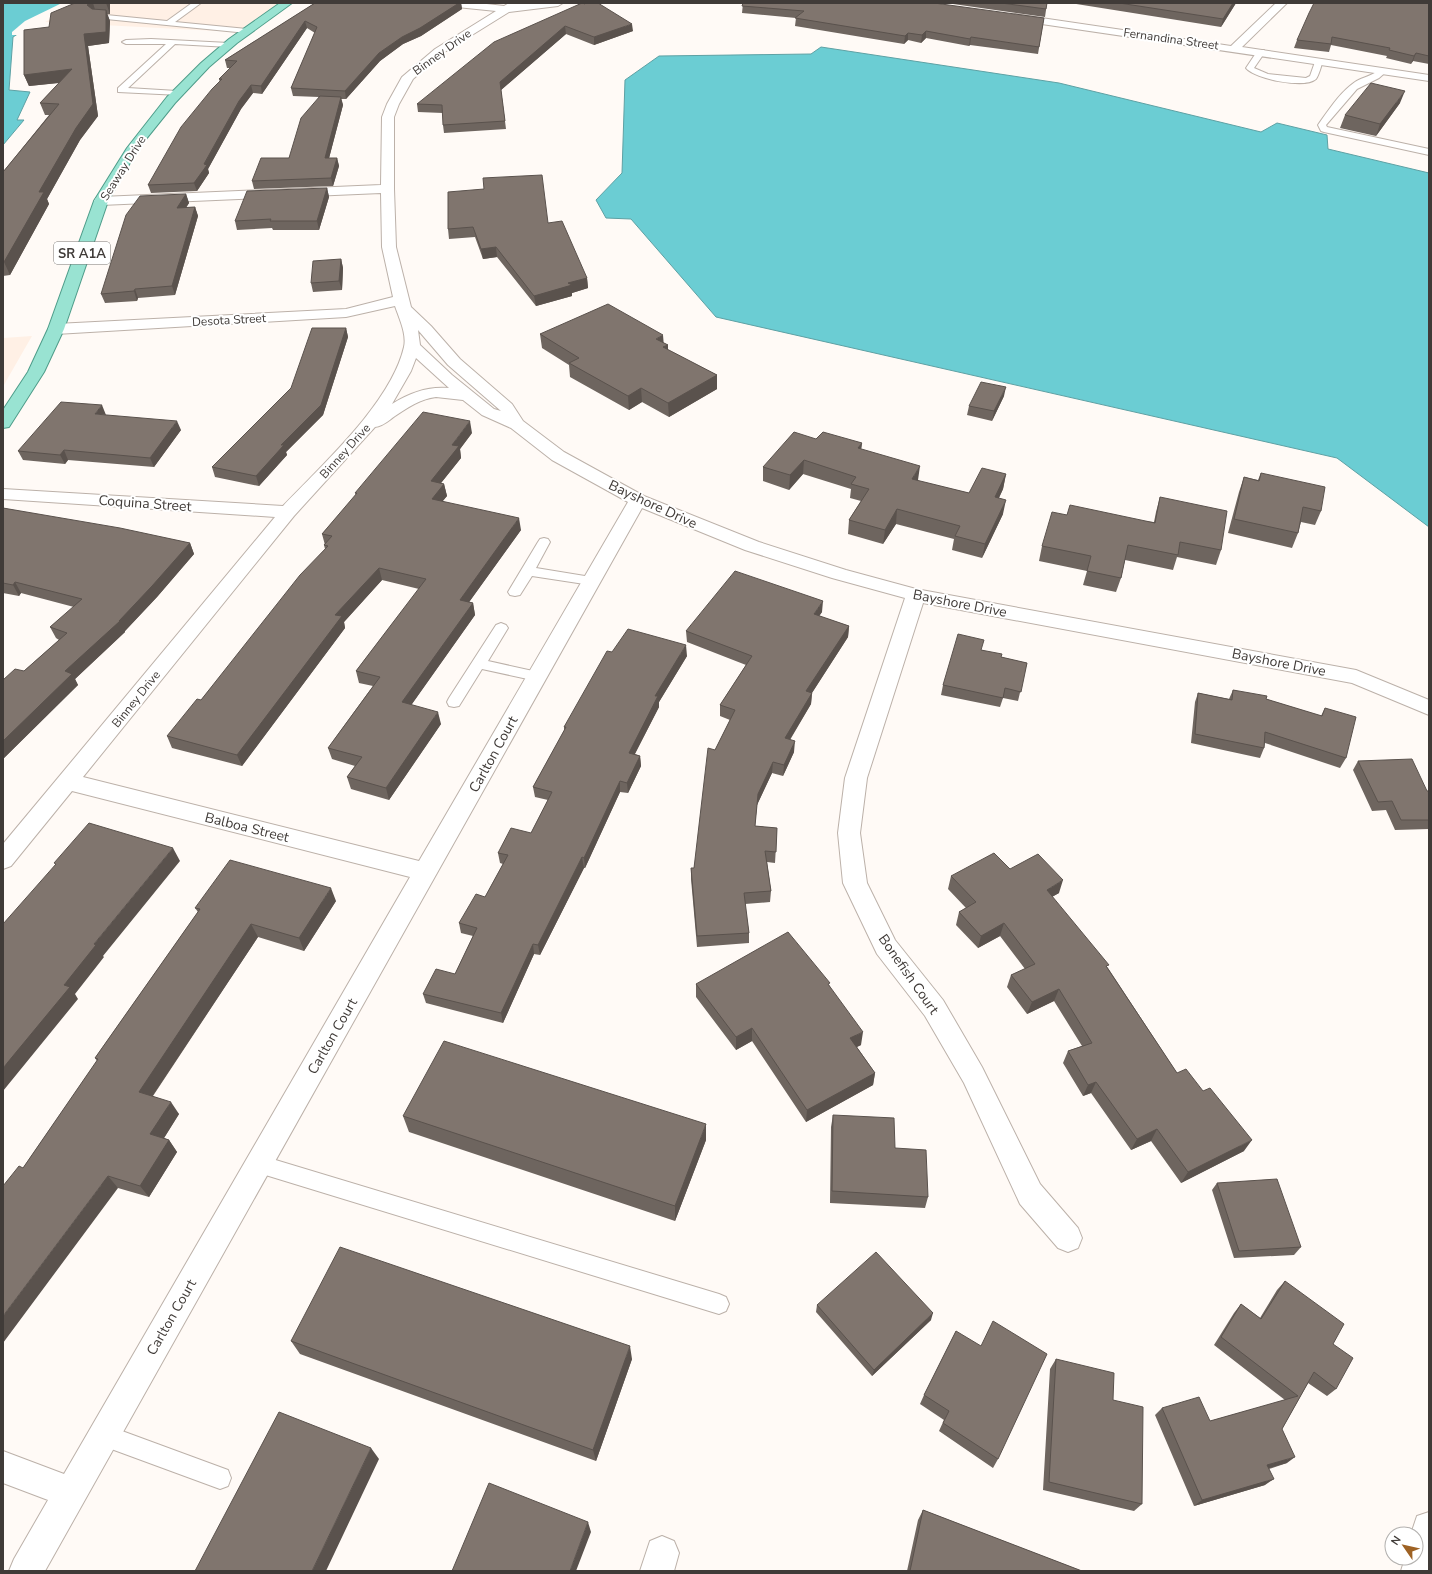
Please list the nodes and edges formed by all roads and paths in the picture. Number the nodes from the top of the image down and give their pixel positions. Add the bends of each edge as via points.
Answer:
1 (197, 3) edge
2 (287, 3) edge
3 (447, 3) edge
4 (558, 3) edge
5 (1282, 3) edge
6 (511, 6) edge
7 (96, 16) edge
8 (1006, 16) edge
9 (168, 23) junction
10 (247, 32) junction
11 (126, 42) dead end
12 (173, 42) junction
13 (229, 45) junction
14 (1235, 48) junction
15 (1261, 52) junction
16 (1319, 61) junction
17 (1383, 71) junction
18 (1429, 78) edge
19 (177, 93) junction
20 (1429, 152) edge
21 (388, 190) junction
22 (101, 201) junction
23 (403, 305) junction
24 (56, 329) junction
25 (412, 346) junction
26 (468, 396) junction
27 (3, 423) edge
28 (518, 424) junction
29 (366, 428) junction
30 (3, 494) edge
31 (638, 500) junction
32 (288, 512) junction
33 (544, 542) dead end
34 (528, 571) junction
35 (591, 581) junction
36 (515, 592) dead end
37 (916, 595) junction
38 (501, 628) dead end
39 (479, 664) junction
40 (537, 676) junction
41 (454, 702) dead end
42 (1429, 708) edge
43 (68, 782) junction
44 (3, 860) edge
45 (426, 872) junction
46 (259, 1164) junction
47 (1068, 1238) dead end
48 (719, 1304) dead end
49 (103, 1435) junction
50 (3, 1467) edge
51 (220, 1478) dead end
52 (70, 1492) junction
53 (1429, 1528) edge
54 (26, 1571) edge
55 (1418, 1571) edge

1 - 9 lane
2 - 10 main road, Seaway Drive / SR A1A
3 - 6 street
4 - 6 street
5 - 14 street
6 - 21 street, Binney Drive via 439,52 408,77 388,117
7 - 9 lane
8 - 14 street, Fernandina Street
9 - 10 lane
10 - 13 main road, Seaway Drive / SR A1A
11 - 12 lane
12 - 13 lane
12 - 19 lane via 121,90
13 - 19 main road, Seaway Drive / SR A1A
14 - 15 street, Fernandina Street
15 - 16 street, Fernandina Street
15 - 16 lane via 1250,68 1261,75 1307,80 1313,77
16 - 17 street, Fernandina Street
17 - 18 street, Fernandina Street
17 - 20 lane via 1375,78 1358,84 1349,92 1322,125 1324,129
19 - 22 main road, Seaway Drive / SR A1A via 133,148
21 - 22 street
21 - 23 street, Binney Drive via 389,247
22 - 24 main road, Seaway Drive / SR A1A
23 - 24 street, Desota Street via 346,313
23 - 25 street, Binney Drive
23 - 28 street, Bayshore Drive via 454,362 506,407
24 - 27 main road, Seaway Drive / SR A1A via 36,372
25 - 26 street, Bayshore Drive
25 - 29 street, Binney Drive via 403,371 389,396
26 - 28 street, Bayshore Drive via 488,412
26 - 29 street via 431,393 411,399
28 - 31 street, Bayshore Drive via 558,456
29 - 32 street, Binney Drive
30 - 32 street, Coquina Street
31 - 35 street, Carlton Court
31 - 37 street, Bayshore Drive via 752,546
32 - 43 street, Binney Drive
33 - 34 lane
34 - 35 lane
34 - 36 lane
35 - 40 street, Carlton Court
37 - 42 street, Bayshore Drive via 1356,676
37 - 47 street, Bonefish Court via 856,778 849,833 855,883 886,947 934,1008 973,1075 1030,1194
38 - 39 lane
39 - 40 lane
39 - 41 lane
40 - 45 street, Carlton Court
43 - 44 street, Binney Drive
43 - 45 street, Balboa Street
45 - 46 street, Carlton Court
46 - 48 lane
46 - 49 street, Carlton Court
49 - 51 lane
49 - 52 street, Carlton Court
50 - 52 street
52 - 54 street, Carlton Court
53 - 55 street

